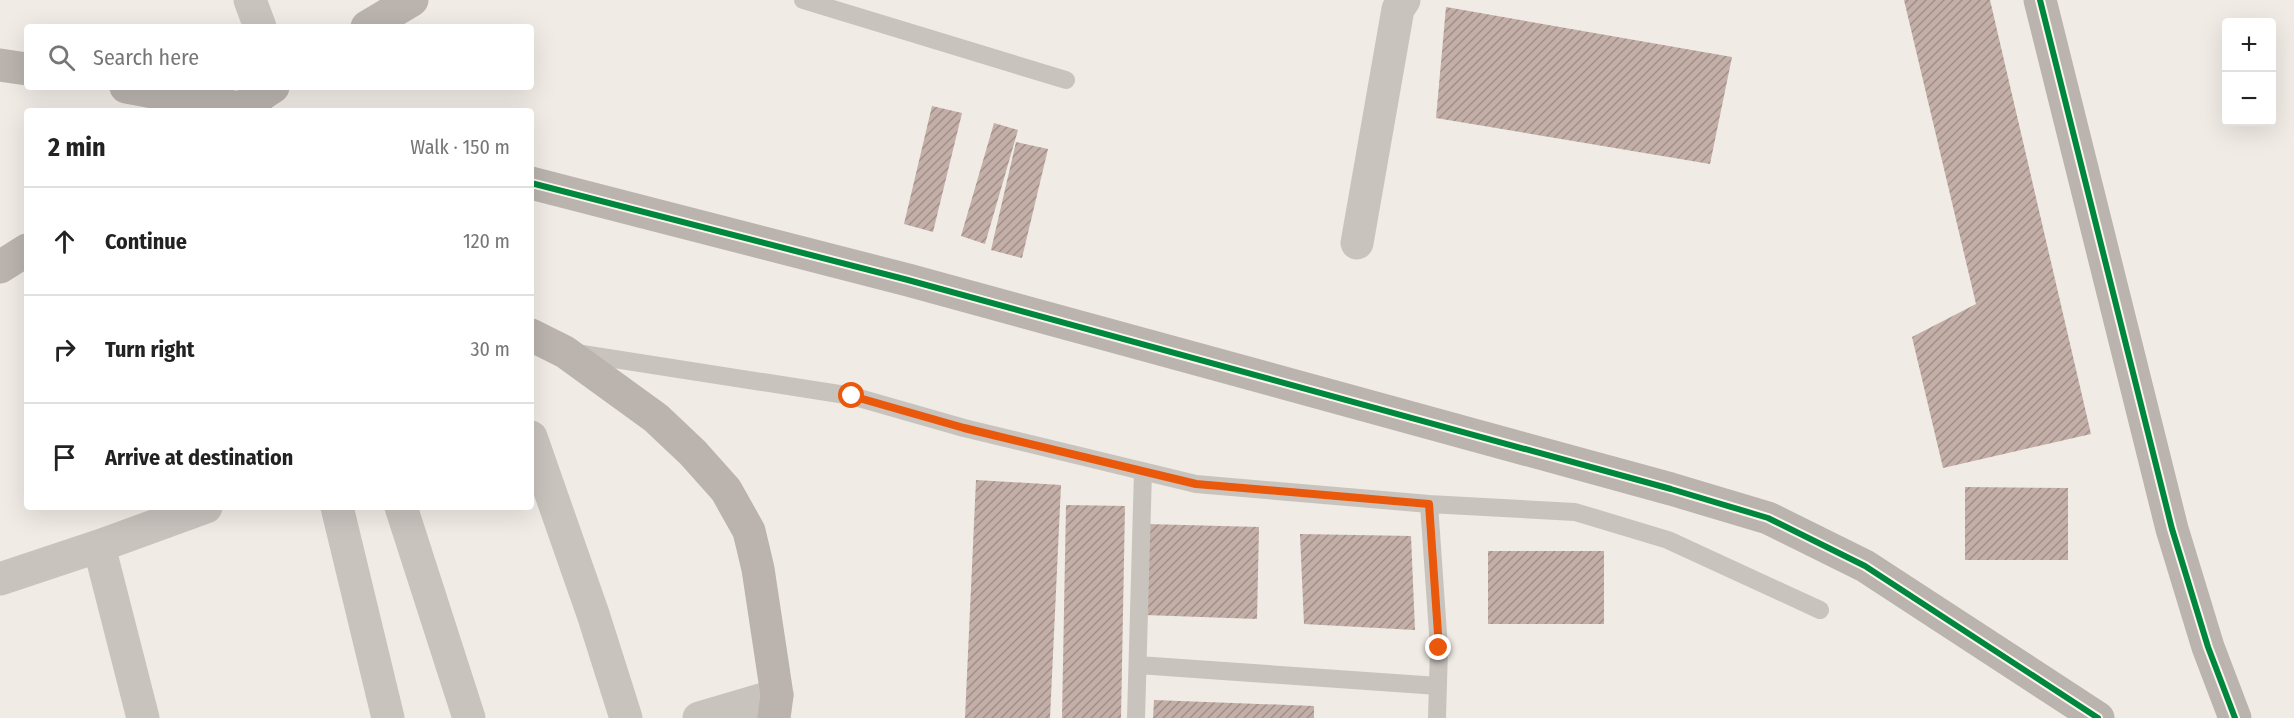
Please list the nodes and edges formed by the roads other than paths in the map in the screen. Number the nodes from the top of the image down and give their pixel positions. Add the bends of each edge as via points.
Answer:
1 (250, 0) edge
2 (412, 0) edge
3 (803, 0) edge
4 (1404, 0) edge
5 (2040, 0) edge
6 (259, 24) edge
7 (373, 24) edge
8 (0, 65) edge
9 (24, 69) edge
10 (1066, 80) dead end
11 (141, 90) edge
12 (269, 90) edge
13 (234, 108) edge
14 (247, 108) edge
15 (534, 184) edge
16 (1357, 243) dead end
17 (24, 252) edge
18 (0, 267) edge
19 (534, 337) edge
20 (565, 352) junction
21 (534, 445) edge
22 (1143, 471) junction
23 (1429, 504) junction
24 (198, 510) edge
25 (338, 510) edge
26 (402, 510) edge
27 (99, 546) junction
28 (0, 579) edge
29 (1820, 610) dead end
30 (1138, 665) junction
31 (1438, 686) junction
32 (775, 706) edge
33 (2092, 716) edge
34 (143, 718) edge
35 (388, 718) edge
36 (469, 718) edge
37 (626, 718) edge
38 (699, 718) edge
39 (1136, 718) edge
40 (1437, 718) edge
41 (2235, 718) edge

1 - 6 street
2 - 7 street
3 - 10 lane
4 - 16 street via 1398,9
5 - 41 street via 2172,529 2208,647
8 - 9 street
11 - 13 street
12 - 14 street
15 - 33 street via 908,280 1768,518 1865,566
17 - 18 street
19 - 20 street
20 - 22 lane via 852,396 964,428
20 - 32 street via 656,418 726,490 749,531 758,569
21 - 37 street
22 - 23 lane via 1196,484
22 - 30 lane
23 - 29 lane via 1575,512 1668,540
23 - 31 lane
24 - 27 street
25 - 35 street
26 - 36 street
27 - 28 street
27 - 34 street
30 - 31 lane
30 - 39 lane
31 - 40 lane
32 - 38 street

